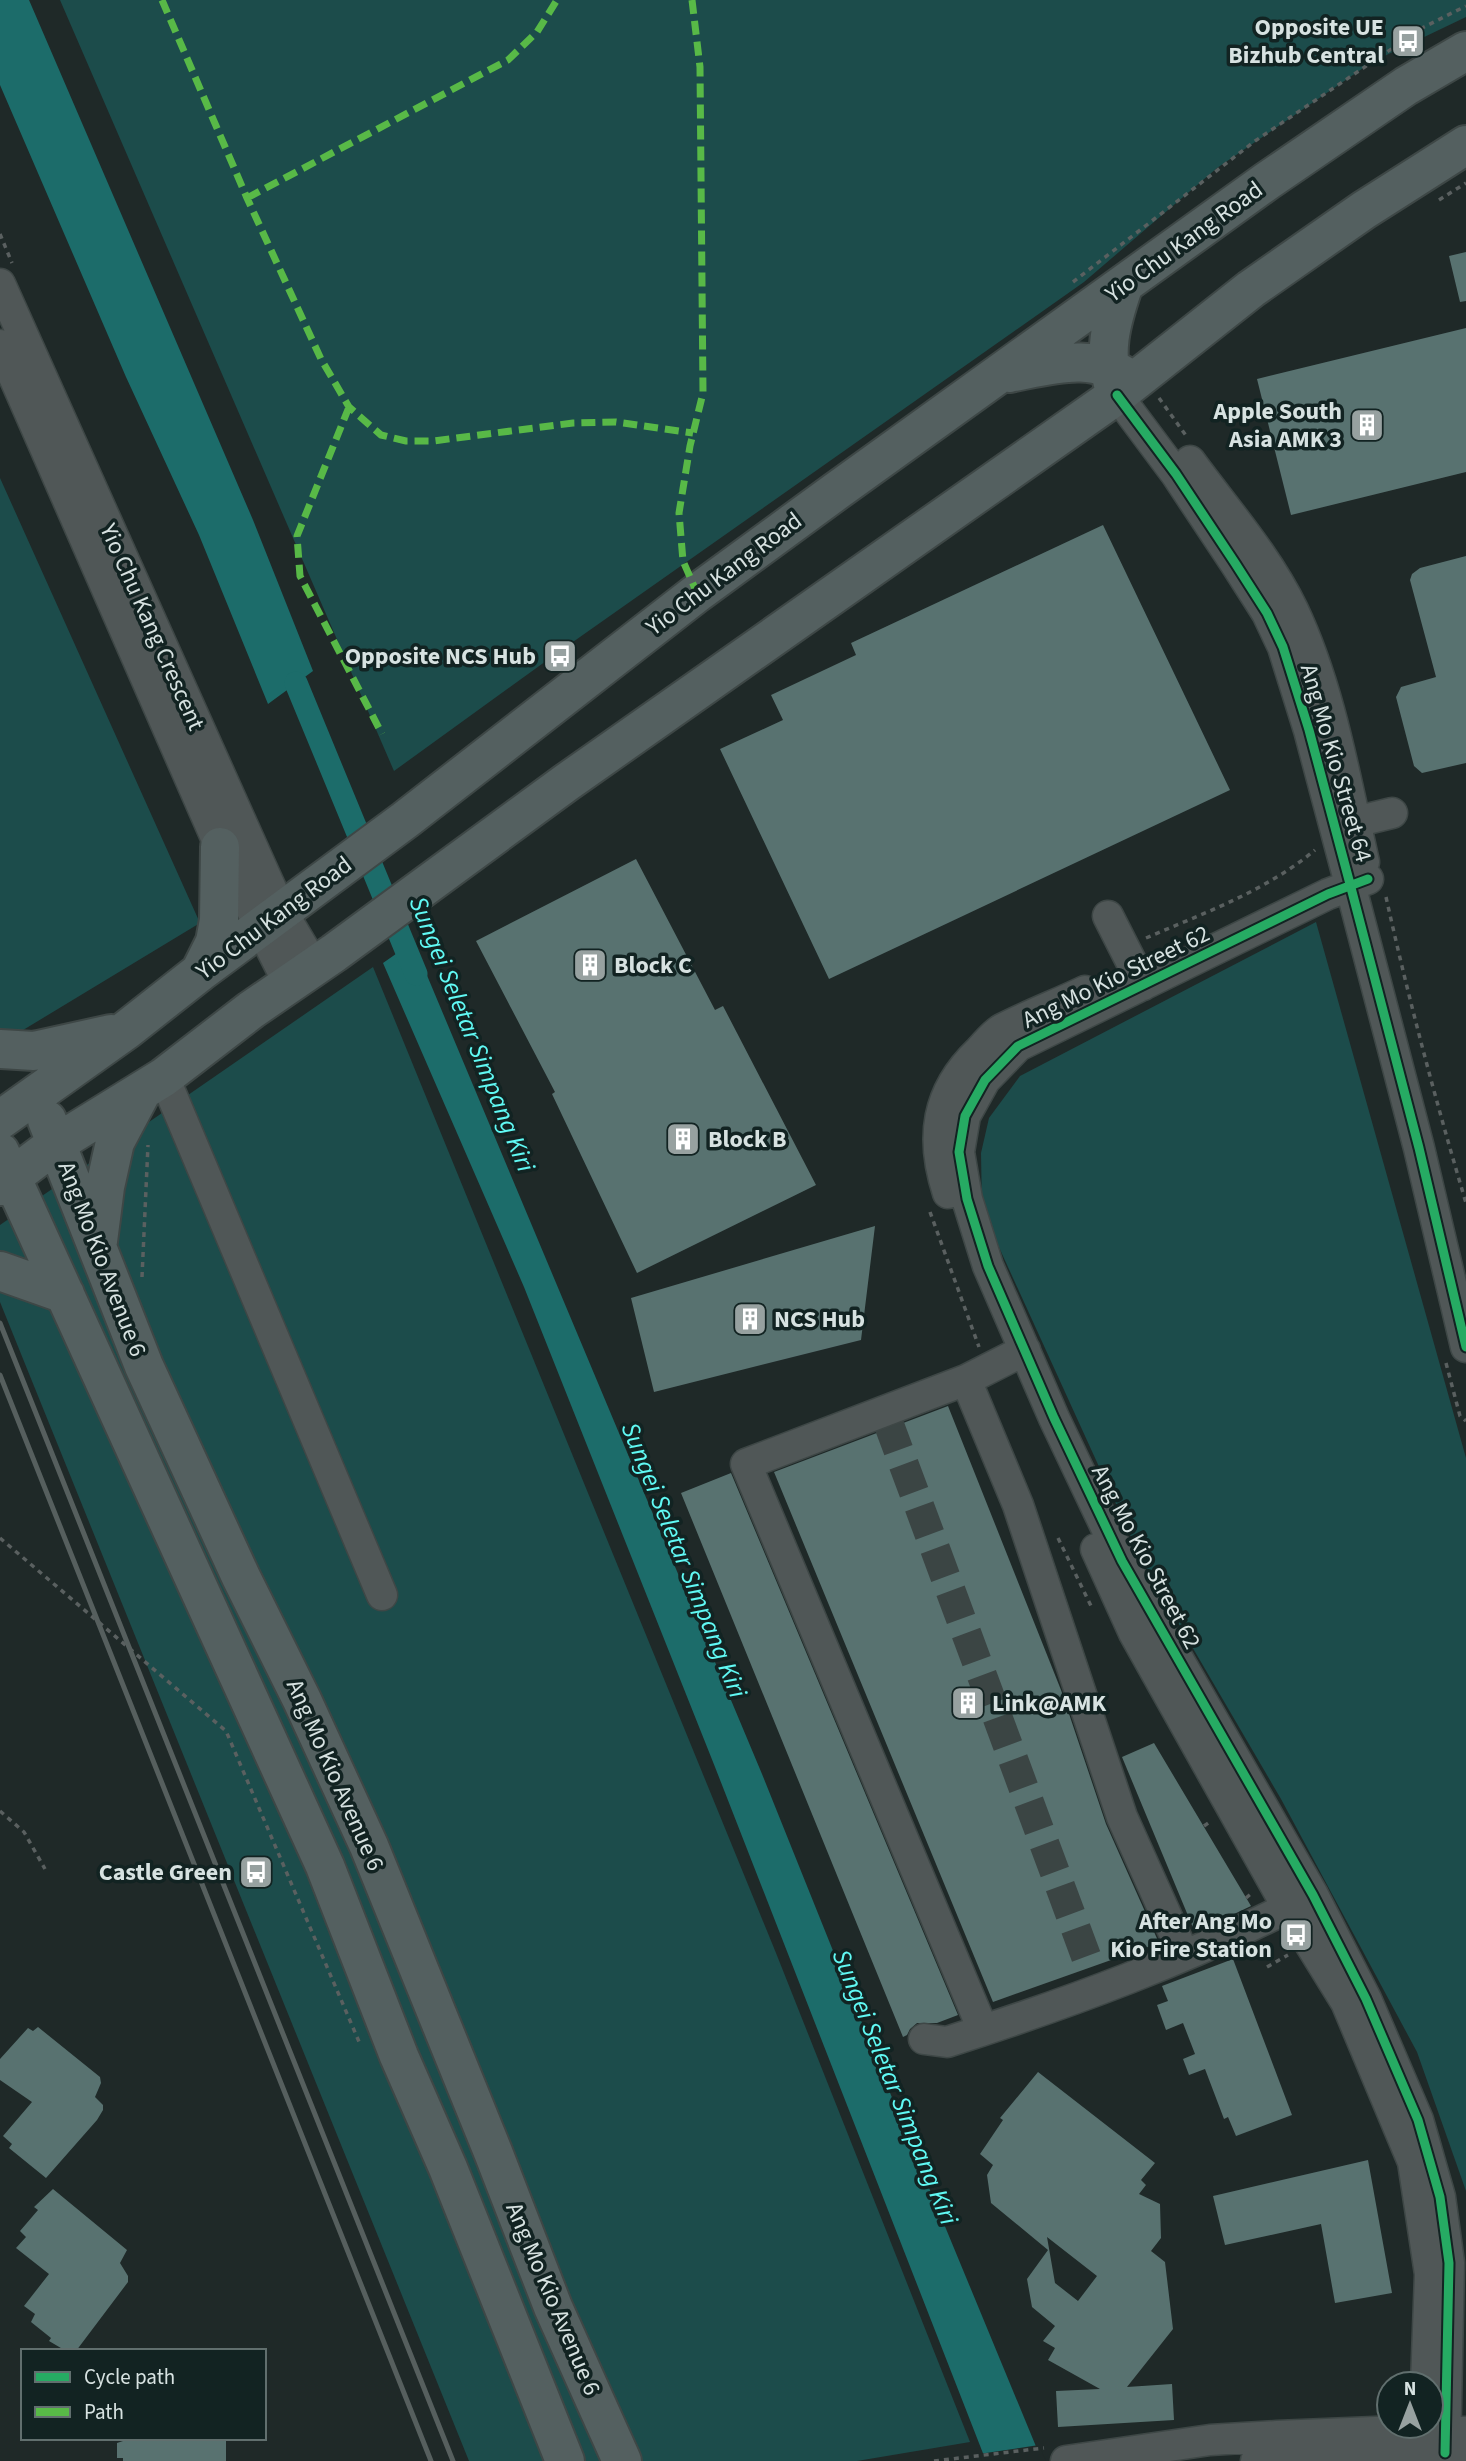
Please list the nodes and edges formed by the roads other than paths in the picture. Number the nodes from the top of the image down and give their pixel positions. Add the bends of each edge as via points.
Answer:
1 (1466, 51) edge
2 (1466, 145) edge
3 (0, 284) edge
4 (1123, 286) junction
5 (0, 345) edge
6 (993, 376) junction
7 (1119, 381) junction
8 (1294, 643) junction
9 (1392, 813) dead end
10 (1355, 822) junction
11 (220, 847) junction
12 (1357, 872) junction
13 (1108, 916) dead end
14 (271, 920) junction
15 (1133, 967) junction
16 (200, 972) junction
17 (301, 975) junction
18 (125, 1031) junction
19 (0, 1049) edge
20 (0, 1071) edge
21 (152, 1085) junction
22 (37, 1095) junction
23 (0, 1120) edge
24 (57, 1143) junction
25 (4, 1171) edge
26 (97, 1247) junction
27 (1466, 1269) edge
28 (0, 1271) edge
29 (65, 1294) junction
30 (1466, 1347) edge
31 (996, 1364) junction
32 (382, 1595) dead end
33 (1290, 1907) junction
34 (1184, 1955) junction
35 (983, 2029) junction
36 (924, 2039) dead end
37 (1437, 2246) junction
38 (1427, 2370) edge
39 (1445, 2372) edge
40 (1375, 2433) edge
41 (1441, 2440) edge
42 (1058, 2454) edge
43 (565, 2461) edge
44 (622, 2461) edge
45 (1256, 2461) edge

1 - 4 main road, Yio Chu Kang Road via 1406,86 1267,181
2 - 7 main road via 1364,209
3 - 14 street, Yio Chu Kang Crescent
4 - 6 main road, Yio Chu Kang Road
4 - 7 main road via 1109,334
5 - 11 street, Yio Chu Kang Crescent
6 - 7 main road via 1087,362
6 - 14 main road, Yio Chu Kang Road via 697,593
7 - 8 street, Ang Mo Kio Street 64 via 1176,474 1245,556 1266,613
7 - 17 main road
8 - 10 street, Ang Mo Kio Street 64 via 1333,726
8 - 12 street, Ang Mo Kio Street 64 via 1309,730
9 - 10 street
10 - 12 street, Ang Mo Kio Street 64
11 - 14 street, Yio Chu Kang Crescent
11 - 16 main road via 219,920 215,942
12 - 15 street, Ang Mo Kio Street 62
12 - 27 street, Ang Mo Kio Street 64
12 - 30 street, Ang Mo Kio Street 64
13 - 15 street
14 - 16 main road, Yio Chu Kang Road
14 - 17 street, Yio Chu Kang Crescent
15 - 31 street, Ang Mo Kio Street 62 via 1000,1031 965,1064 943,1102 938,1153 946,1194 993,1298
16 - 18 main road, Yio Chu Kang Road
17 - 21 main road
18 - 19 main road via 34,1051
18 - 22 main road, Yio Chu Kang Road
20 - 22 main road
21 - 24 main road
21 - 26 main road via 115,1142
21 - 32 street
22 - 23 main road, Yio Chu Kang Road
22 - 24 main road, Ang Mo Kio Avenue 6
24 - 25 main road
24 - 26 main road, Ang Mo Kio Avenue 6
25 - 29 main road, Ang Mo Kio Avenue 6
26 - 44 main road, Ang Mo Kio Avenue 6 via 150,1378 369,1846 553,2307
28 - 29 main road
29 - 43 main road, Ang Mo Kio Avenue 6 via 325,1866
31 - 33 street, Ang Mo Kio Street 62 via 1054,1418
31 - 34 street via 1018,1505 1122,1817
31 - 35 street via 886,1416 746,1464
33 - 34 street
33 - 37 street, Ang Mo Kio Street 62 via 1366,1999 1419,2120 1440,2197
34 - 35 street via 1135,1977 1095,1978
35 - 36 street via 947,2042
37 - 38 street, Ang Mo Kio Street 62 via 1430,2274
37 - 39 street, Ang Mo Kio Street 62 via 1450,2288
40 - 42 street via 1210,2440
41 - 45 street

